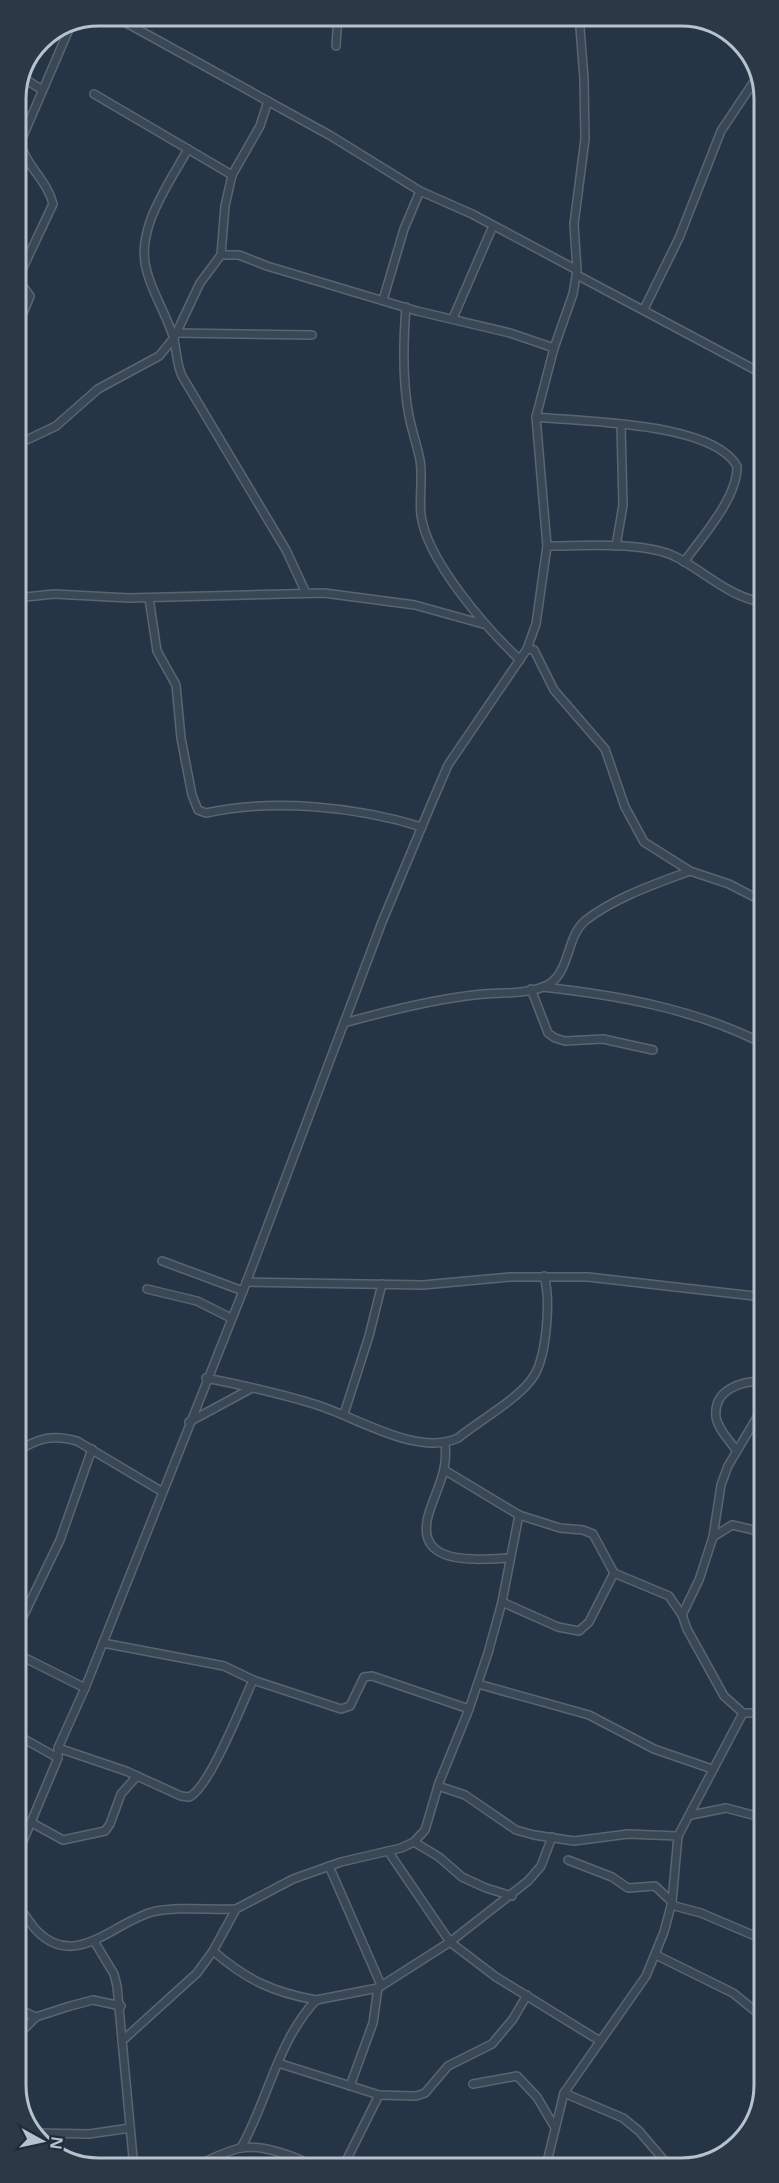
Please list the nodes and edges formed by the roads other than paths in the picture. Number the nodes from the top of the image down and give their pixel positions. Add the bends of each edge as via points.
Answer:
1 (130, 25) edge
2 (337, 25) edge
3 (580, 26) edge
4 (68, 32) edge
5 (336, 46) dead end
6 (28, 81) edge
7 (752, 84) edge
8 (42, 90) junction
9 (94, 94) dead end
10 (268, 101) junction
11 (26, 129) edge
12 (188, 149) junction
13 (26, 158) edge
14 (232, 176) junction
15 (420, 191) junction
16 (493, 226) junction
17 (221, 255) junction
18 (26, 261) edge
19 (577, 272) junction
20 (26, 290) edge
21 (383, 300) junction
22 (26, 306) edge
23 (406, 307) junction
24 (644, 309) junction
25 (453, 318) junction
26 (312, 335) dead end
27 (175, 336) junction
28 (554, 348) junction
29 (754, 369) edge
30 (536, 417) junction
31 (621, 426) junction
32 (26, 440) edge
33 (546, 546) junction
34 (616, 546) junction
35 (684, 562) junction
36 (306, 593) junction
37 (26, 597) edge
38 (149, 598) junction
39 (754, 599) edge
40 (483, 624) junction
41 (527, 649) junction
42 (520, 660) junction
43 (422, 827) junction
44 (690, 871) junction
45 (754, 897) edge
46 (542, 987) junction
47 (531, 989) junction
48 (344, 1023) junction
49 (754, 1039) edge
50 (653, 1050) dead end
51 (162, 1260) dead end
52 (544, 1276) junction
53 (246, 1282) junction
54 (382, 1284) junction
55 (147, 1288) dead end
56 (243, 1291) junction
57 (754, 1296) edge
58 (231, 1318) junction
59 (206, 1378) junction
60 (754, 1382) edge
61 (253, 1387) junction
62 (344, 1414) junction
63 (754, 1421) edge
64 (189, 1422) junction
65 (445, 1444) junction
66 (25, 1448) edge
67 (92, 1449) junction
68 (736, 1450) junction
69 (446, 1471) junction
70 (161, 1491) junction
71 (519, 1515) junction
72 (754, 1530) edge
73 (713, 1537) junction
74 (509, 1558) junction
75 (614, 1573) junction
76 (502, 1602) junction
77 (25, 1612) edge
78 (682, 1615) junction
79 (103, 1643) junction
80 (25, 1658) edge
81 (253, 1680) junction
82 (478, 1684) junction
83 (85, 1688) junction
84 (469, 1709) junction
85 (743, 1713) junction
86 (754, 1713) edge
87 (25, 1740) edge
88 (58, 1748) junction
89 (58, 1758) junction
90 (712, 1769) junction
91 (137, 1776) junction
92 (438, 1786) junction
93 (691, 1815) junction
94 (754, 1815) edge
95 (32, 1823) junction
96 (678, 1836) junction
97 (552, 1837) junction
98 (25, 1838) edge
99 (414, 1842) junction
100 (388, 1851) junction
101 (568, 1860) dead end
102 (329, 1866) junction
103 (512, 1896) junction
104 (671, 1904) junction
105 (236, 1909) junction
106 (25, 1915) edge
107 (754, 1935) edge
108 (94, 1941) junction
109 (450, 1942) junction
110 (213, 1951) junction
111 (656, 1955) junction
112 (380, 1986) junction
113 (527, 1995) junction
114 (316, 2000) junction
115 (120, 2006) junction
116 (754, 2010) edge
117 (25, 2012) edge
118 (36, 2017) junction
119 (25, 2028) edge
120 (122, 2041) junction
121 (600, 2041) junction
122 (278, 2063) junction
123 (473, 2084) dead end
124 (350, 2086) junction
125 (564, 2093) junction
126 (379, 2095) junction
127 (554, 2126) junction
128 (130, 2128) junction
129 (45, 2133) edge
130 (241, 2148) junction
131 (133, 2157) edge
132 (219, 2157) edge
133 (293, 2157) edge
134 (348, 2157) edge
135 (548, 2158) edge
136 (662, 2158) edge

1 - 10 street
2 - 5 street
3 - 19 street via 585,139 574,224
4 - 8 street
6 - 8 street
7 - 24 street via 721,131 680,238
8 - 11 street
9 - 12 street
10 - 14 street via 260,126
10 - 15 street
12 - 14 street
12 - 27 street via 159,203 144,247 147,273
13 - 18 street via 45,184 53,204
14 - 17 street
15 - 16 street
15 - 21 street
16 - 19 street
16 - 25 street
17 - 21 street via 249,258
17 - 27 street via 200,283
19 - 24 street
19 - 28 street
20 - 22 street via 30,296
21 - 23 street
23 - 25 street
23 - 40 street via 403,370 421,466 421,515 433,548
24 - 29 street
25 - 28 street
26 - 27 street
27 - 32 street via 159,356 98,389 56,426
27 - 36 street via 176,362 182,376 286,550
28 - 30 street
30 - 31 street
30 - 33 street
31 - 34 street via 623,505
31 - 35 street via 694,436 717,446 737,466 726,500
33 - 34 street
33 - 41 street via 536,624
34 - 35 street via 663,552
35 - 39 street via 723,586
36 - 38 street
36 - 40 street via 403,602
37 - 38 street via 54,594
38 - 43 street via 157,651 176,684 181,738 198,810 354,810
40 - 42 street
41 - 42 street
41 - 44 street via 534,650 554,690 605,748 625,807 644,842
42 - 43 street via 448,765
43 - 48 street
44 - 45 street
44 - 46 street via 649,886 585,921 573,935 561,972
46 - 47 street
46 - 49 street via 676,1011
47 - 48 street via 398,1008
47 - 50 street via 548,1033 555,1038 603,1039
48 - 53 street
51 - 56 street
52 - 54 street via 446,1284
52 - 57 street via 588,1277
52 - 65 street via 547,1317 539,1362 531,1381
53 - 54 street
53 - 56 street
54 - 62 street
55 - 58 street via 197,1301
56 - 58 street
58 - 59 street
59 - 61 street
59 - 64 street
60 - 68 street via 733,1385 717,1407 719,1425
61 - 62 street
61 - 64 street
62 - 65 street via 396,1435
63 - 68 street
64 - 70 street
65 - 69 street
66 - 67 street via 50,1436 77,1441
67 - 70 street
67 - 77 street via 60,1540
68 - 73 street via 721,1485
69 - 71 street
69 - 74 street via 426,1524 428,1542 452,1557 467,1560
70 - 79 street
71 - 74 street
71 - 75 street via 594,1534
72 - 73 street via 732,1525
73 - 78 street
74 - 76 street
75 - 76 street via 590,1622 579,1631 558,1627
75 - 78 street via 661,1591
76 - 82 street
78 - 85 street via 724,1696
79 - 81 street via 202,1660
79 - 83 street
80 - 83 street
81 - 84 street via 346,1709 364,1677 372,1676
81 - 91 street via 219,1755 194,1795 181,1796
82 - 84 street
82 - 90 street via 589,1715 654,1749
83 - 88 street
84 - 92 street
85 - 86 street
85 - 90 street
87 - 89 street
88 - 89 street
88 - 91 street
89 - 95 street
90 - 93 street
91 - 95 street via 121,1794 105,1831 63,1840
92 - 97 street via 465,1796 516,1830
92 - 99 street via 428,1823
93 - 94 street via 726,1808
93 - 96 street
95 - 98 street
96 - 97 street via 628,1834 574,1841
96 - 104 street
97 - 103 street via 541,1866
99 - 100 street
99 - 103 street via 462,1877
100 - 102 street
100 - 109 street
101 - 104 street via 612,1877 628,1888 655,1886
102 - 105 street via 293,1879
102 - 112 street
103 - 109 street
104 - 107 street
104 - 111 street
105 - 108 street via 154,1912 132,1919
105 - 110 street
106 - 108 street via 39,1932 63,1946 84,1946
108 - 115 street via 114,1974
109 - 112 street
109 - 113 street via 473,1962
110 - 114 street via 259,1984
110 - 120 street via 196,1973
111 - 116 street via 733,1993
111 - 121 street via 646,1976
112 - 114 street
112 - 124 street via 373,2023
113 - 121 street
113 - 126 street via 492,2044 448,2066 425,2093
114 - 122 street via 288,2040
115 - 118 street via 93,2000
115 - 120 street
117 - 118 street
118 - 119 street
120 - 128 street
121 - 125 street
122 - 124 street
122 - 130 street via 255,2124
123 - 127 street via 517,2076 537,2097
124 - 126 street
125 - 127 street
125 - 136 street via 623,2118
126 - 134 street
127 - 135 street
128 - 129 street via 89,2134
128 - 131 street
130 - 132 street
130 - 133 street

